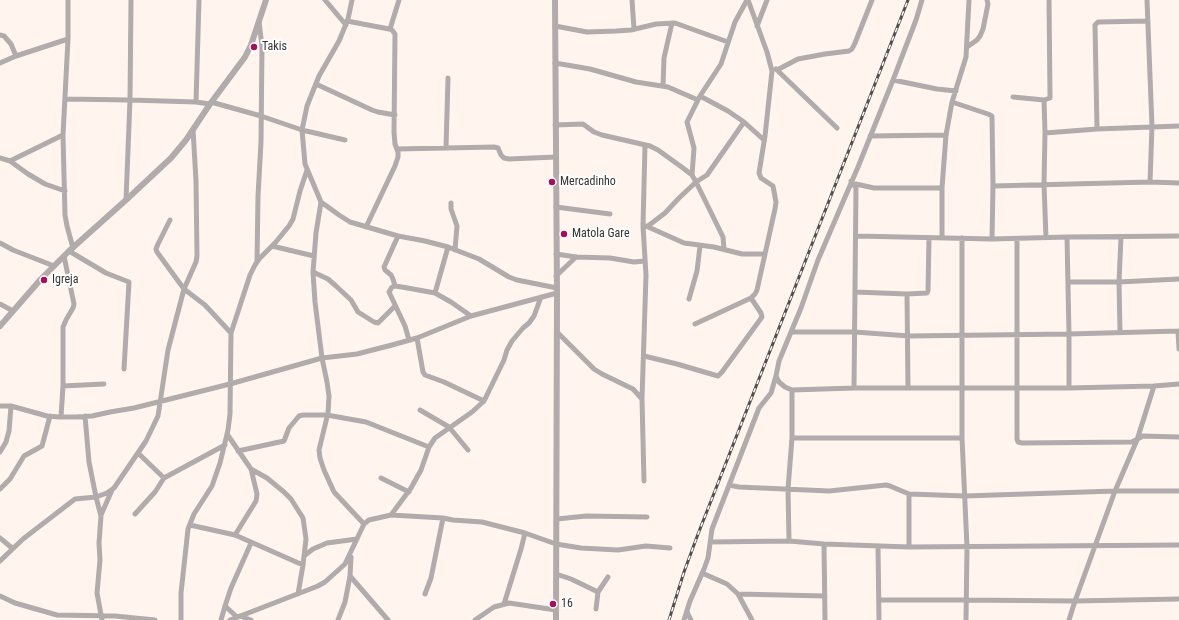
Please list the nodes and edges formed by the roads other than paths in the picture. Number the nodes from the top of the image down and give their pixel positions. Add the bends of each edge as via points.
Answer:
1 (68, 0) edge
2 (132, 0) edge
3 (199, 0) edge
4 (266, 0) edge
5 (325, 0) edge
6 (352, 0) edge
7 (399, 0) edge
8 (555, 0) edge
9 (632, 0) edge
10 (747, 0) edge
11 (767, 0) edge
12 (872, 0) edge
13 (922, 0) edge
14 (969, 0) edge
15 (987, 0) edge
16 (1049, 0) edge
17 (1147, 0) edge
18 (259, 20) junction
19 (1147, 21) junction
20 (347, 23) junction
21 (672, 23) junction
22 (555, 26) junction
23 (758, 26) junction
24 (390, 29) junction
25 (634, 29) junction
26 (0, 34) edge
27 (68, 39) junction
28 (728, 42) junction
29 (967, 46) junction
30 (16, 56) junction
31 (0, 63) edge
32 (555, 63) junction
33 (770, 64) junction
34 (777, 70) junction
35 (448, 78) dead end
36 (893, 80) junction
37 (316, 84) junction
38 (663, 86) junction
39 (956, 91) junction
40 (1013, 97) dead end
41 (699, 98) junction
42 (65, 99) junction
43 (130, 100) junction
44 (1044, 100) junction
45 (196, 102) junction
46 (952, 102) junction
47 (211, 103) junction
48 (395, 115) junction
49 (261, 116) junction
50 (744, 122) junction
51 (555, 125) junction
52 (1152, 126) junction
53 (1179, 126) edge
54 (837, 128) dead end
55 (193, 129) junction
56 (1097, 129) junction
57 (302, 130) junction
58 (1045, 133) junction
59 (63, 135) junction
60 (946, 135) junction
61 (870, 136) junction
62 (345, 140) dead end
63 (764, 140) junction
64 (645, 145) junction
65 (446, 148) junction
66 (397, 149) junction
67 (556, 157) junction
68 (0, 158) edge
69 (10, 162) junction
70 (307, 170) junction
71 (692, 175) junction
72 (696, 182) junction
73 (1150, 182) junction
74 (1179, 183) edge
75 (855, 184) junction
76 (1044, 184) junction
77 (993, 186) junction
78 (942, 188) junction
79 (65, 191) junction
80 (126, 200) junction
81 (321, 202) junction
82 (451, 203) dead end
83 (556, 207) junction
84 (610, 214) dead end
85 (170, 220) dead end
86 (646, 226) junction
87 (366, 227) junction
88 (398, 236) junction
89 (856, 236) junction
90 (1179, 236) edge
91 (1067, 237) junction
92 (1121, 237) junction
93 (929, 238) junction
94 (942, 238) junction
95 (962, 238) junction
96 (1046, 238) junction
97 (992, 239) junction
98 (1016, 239) junction
99 (0, 243) edge
100 (272, 246) junction
101 (700, 246) junction
102 (448, 247) junction
103 (724, 249) junction
104 (455, 250) junction
105 (69, 252) junction
106 (556, 254) junction
107 (764, 254) junction
108 (314, 256) junction
109 (576, 257) junction
110 (645, 261) junction
111 (257, 262) junction
112 (54, 266) junction
113 (313, 272) junction
114 (556, 276) junction
115 (1179, 280) edge
116 (1068, 282) junction
117 (1119, 282) junction
118 (395, 286) junction
119 (184, 289) junction
120 (557, 291) junction
121 (855, 292) junction
122 (435, 293) junction
123 (907, 294) junction
124 (541, 297) junction
125 (751, 298) junction
126 (689, 299) dead end
127 (0, 304) edge
128 (395, 306) junction
129 (13, 311) junction
130 (471, 316) junction
131 (695, 324) dead end
132 (0, 326) edge
133 (1178, 331) edge
134 (557, 332) junction
135 (791, 332) junction
136 (855, 332) junction
137 (1120, 332) junction
138 (231, 333) junction
139 (1017, 334) junction
140 (1069, 334) junction
141 (963, 335) junction
142 (909, 336) junction
143 (417, 338) junction
144 (410, 340) junction
145 (1179, 349) edge
146 (644, 356) junction
147 (322, 358) junction
148 (124, 369) dead end
149 (776, 376) junction
150 (104, 384) dead end
151 (230, 384) junction
152 (1179, 384) edge
153 (63, 386) junction
154 (1154, 386) junction
155 (1017, 387) junction
156 (854, 388) junction
157 (908, 388) junction
158 (962, 388) junction
159 (1069, 388) junction
160 (792, 390) junction
161 (642, 399) junction
162 (484, 401) junction
163 (159, 403) junction
164 (0, 406) edge
165 (11, 406) junction
166 (420, 410) dead end
167 (328, 415) junction
168 (50, 416) junction
169 (85, 416) junction
170 (61, 417) junction
171 (449, 427) junction
172 (227, 434) junction
173 (1179, 437) edge
174 (792, 438) junction
175 (962, 438) junction
176 (1137, 440) junction
177 (224, 445) junction
178 (429, 447) junction
179 (468, 450) dead end
180 (238, 451) junction
181 (0, 452) edge
182 (138, 453) junction
183 (251, 469) junction
184 (164, 478) junction
185 (381, 478) dead end
186 (644, 481) dead end
187 (729, 485) junction
188 (0, 489) edge
189 (788, 489) junction
190 (112, 490) junction
191 (1115, 491) junction
192 (1179, 491) edge
193 (409, 492) junction
194 (909, 494) junction
195 (965, 496) junction
196 (96, 497) junction
197 (135, 514) dead end
198 (391, 515) junction
199 (101, 516) junction
200 (647, 517) dead end
201 (443, 518) junction
202 (557, 519) junction
203 (364, 524) junction
204 (190, 525) junction
205 (525, 533) junction
206 (235, 535) junction
207 (0, 538) edge
208 (357, 539) junction
209 (789, 541) junction
210 (710, 542) junction
211 (251, 543) junction
212 (556, 544) junction
213 (824, 544) junction
214 (1179, 545) edge
215 (878, 546) junction
216 (1096, 546) junction
217 (909, 547) junction
218 (967, 547) junction
219 (12, 548) junction
220 (670, 548) dead end
221 (351, 553) junction
222 (304, 556) junction
223 (0, 561) edge
224 (303, 565) junction
225 (702, 573) junction
226 (556, 574) junction
227 (350, 576) junction
228 (608, 577) dead end
229 (598, 592) junction
230 (298, 594) junction
231 (425, 594) dead end
232 (738, 594) junction
233 (0, 596) edge
234 (825, 596) junction
235 (1179, 599) edge
236 (879, 600) junction
237 (966, 600) junction
238 (1075, 601) junction
239 (504, 604) junction
240 (225, 606) junction
241 (596, 609) dead end
242 (556, 610) junction
243 (687, 610) junction
244 (238, 617) junction
245 (101, 618) edge
246 (155, 620) edge
247 (181, 620) edge
248 (221, 620) edge
249 (230, 620) edge
250 (250, 620) edge
251 (338, 620) edge
252 (388, 620) edge
253 (475, 620) edge
254 (556, 620) edge
255 (684, 620) edge
256 (691, 620) edge
257 (752, 620) edge
258 (825, 620) edge
259 (879, 620) edge
260 (966, 620) edge
261 (1069, 620) edge

1 - 27 street
2 - 43 street
3 - 45 street
4 - 18 street
5 - 20 street
6 - 20 street
7 - 24 street
8 - 22 street
9 - 25 street
10 - 23 street
10 - 28 street via 734,22
11 - 23 street
12 - 34 street via 852,49 798,59
13 - 36 street
14 - 29 street
15 - 29 street via 980,36
16 - 44 street via 1051,94 1050,98
17 - 19 street
18 - 47 street via 245,57
18 - 49 street via 262,47
19 - 52 street
19 - 56 street via 1095,24
20 - 24 street
20 - 37 street
21 - 25 street
21 - 28 street
21 - 38 street via 664,58
22 - 25 street via 587,32
22 - 32 street
23 - 33 street
24 - 48 street via 395,34
26 - 30 street via 11,44
27 - 30 street
27 - 42 street
28 - 41 street via 718,69
29 - 39 street
30 - 31 street
32 - 38 street
32 - 51 street
33 - 34 street
33 - 63 street via 772,71
34 - 54 street
35 - 65 street
36 - 39 street
36 - 61 street
37 - 48 street via 372,110
37 - 57 street via 307,106
38 - 41 street
39 - 46 street
40 - 44 street
41 - 50 street via 728,111
41 - 71 street via 687,122 694,148
42 - 43 street
42 - 59 street
43 - 45 street
43 - 80 street
44 - 58 street
45 - 47 street
46 - 60 street
46 - 77 street via 992,116
47 - 49 street
47 - 55 street
48 - 66 street
49 - 57 street
49 - 111 street
50 - 63 street
50 - 72 street via 707,175
51 - 64 street via 583,124 602,135
51 - 67 street
52 - 53 street
52 - 56 street
52 - 73 street
55 - 80 street via 171,158
55 - 119 street via 197,256
56 - 58 street
57 - 62 street
57 - 70 street
58 - 76 street
59 - 69 street
59 - 79 street
60 - 61 street
60 - 78 street
61 - 75 street via 858,167
63 - 107 street via 760,176 773,186 776,202
64 - 71 street via 658,150
64 - 86 street
65 - 66 street
65 - 67 street via 494,147 498,148 504,158 509,159
66 - 87 street via 395,166
67 - 83 street
68 - 69 street
69 - 79 street via 46,184
70 - 81 street
70 - 100 street via 293,219
71 - 72 street
72 - 86 street via 665,213
72 - 103 street via 723,237
73 - 74 street
73 - 76 street
75 - 78 street via 874,188
75 - 89 street
75 - 135 street via 821,254
76 - 77 street
76 - 96 street
77 - 97 street
78 - 94 street
79 - 105 street
80 - 105 street
81 - 87 street via 339,216
81 - 108 street
82 - 104 street via 457,226
83 - 84 street
83 - 106 street
85 - 119 street via 156,249
86 - 101 street via 684,243
86 - 110 street
87 - 88 street
88 - 102 street
88 - 118 street via 384,267
89 - 93 street
89 - 121 street
90 - 92 street
91 - 92 street
91 - 96 street
91 - 116 street
92 - 117 street
93 - 94 street
93 - 123 street via 928,292
94 - 95 street
95 - 97 street
95 - 141 street
96 - 98 street
97 - 98 street
98 - 139 street
99 - 112 street
100 - 108 street
100 - 111 street
101 - 103 street
101 - 126 street
102 - 104 street
102 - 122 street
103 - 107 street via 742,254
104 - 120 street via 479,259 508,277
105 - 112 street
105 - 148 street via 106,273 129,282
105 - 153 street via 74,304 63,327
106 - 109 street
106 - 114 street
107 - 125 street via 757,290
108 - 113 street
109 - 110 street
109 - 114 street
110 - 146 street
111 - 138 street via 250,275
112 - 129 street
113 - 128 street via 328,279 351,300 358,312 374,322 378,323
113 - 147 street
114 - 120 street
115 - 117 street
116 - 117 street
116 - 140 street
117 - 137 street
118 - 122 street
118 - 128 street via 389,292
119 - 138 street via 205,305
119 - 163 street via 168,350
120 - 124 street
120 - 134 street
121 - 123 street
121 - 136 street
122 - 130 street
123 - 142 street
124 - 130 street
124 - 162 street via 532,319 507,350
125 - 131 street
125 - 146 street via 762,317 718,376
127 - 129 street
128 - 144 street
129 - 132 street
130 - 143 street
133 - 137 street
133 - 145 street
134 - 161 street via 594,368 633,389
134 - 202 street
135 - 136 street
135 - 149 street via 778,362
136 - 142 street
136 - 156 street
137 - 140 street
138 - 151 street
139 - 140 street
139 - 141 street
139 - 155 street
140 - 159 street
141 - 142 street
141 - 158 street
142 - 157 street
143 - 144 street
143 - 162 street via 425,375
144 - 147 street via 357,354
146 - 161 street
147 - 151 street
147 - 167 street via 329,396
149 - 160 street via 779,382
149 - 187 street via 771,394 759,408
150 - 153 street
151 - 163 street
151 - 172 street
152 - 154 street
153 - 170 street
154 - 159 street
154 - 176 street
155 - 158 street
155 - 159 street
155 - 176 street via 1017,439 1020,443
156 - 157 street
156 - 160 street
157 - 158 street
158 - 175 street
160 - 174 street
161 - 186 street
162 - 171 street
163 - 169 street
163 - 182 street via 158,416
164 - 165 street
165 - 168 street
165 - 181 street via 9,431
166 - 171 street
167 - 178 street via 366,422
167 - 180 street via 299,416 289,428 284,441
167 - 203 street via 319,450 322,464 334,492
168 - 170 street
168 - 188 street via 42,446 24,456 10,479
169 - 170 street
169 - 196 street
171 - 178 street via 435,438
171 - 179 street
172 - 177 street
172 - 180 street
173 - 176 street via 1143,436
174 - 175 street
174 - 189 street
175 - 195 street
176 - 191 street
177 - 184 street
177 - 204 street via 212,486
178 - 193 street via 421,470
180 - 183 street
182 - 184 street
182 - 190 street
183 - 206 street via 256,501
183 - 222 street via 284,492 303,518 306,539
184 - 197 street
185 - 193 street
187 - 189 street
187 - 210 street via 712,529
189 - 194 street via 829,491 886,485
189 - 209 street
190 - 196 street
190 - 199 street
191 - 192 street
191 - 195 street
191 - 216 street
193 - 198 street
194 - 195 street
194 - 217 street
195 - 218 street
196 - 199 street
196 - 219 street via 75,499
198 - 201 street
198 - 203 street via 369,520
199 - 245 street via 97,593
200 - 202 street via 586,516
201 - 205 street via 482,522
201 - 231 street via 431,578
202 - 212 street
203 - 208 street
204 - 206 street
204 - 247 street via 184,558
205 - 212 street
205 - 239 street
206 - 211 street
207 - 219 street
208 - 221 street
208 - 222 street via 327,544 313,549
209 - 210 street
209 - 213 street
210 - 225 street via 708,558
211 - 224 street
211 - 240 street
212 - 220 street via 618,550 646,546
212 - 226 street
213 - 215 street
213 - 234 street
214 - 216 street
215 - 217 street
215 - 236 street
216 - 218 street
216 - 238 street
217 - 218 street
218 - 237 street
219 - 223 street
221 - 227 street
221 - 230 street via 345,564 325,582
222 - 224 street
224 - 230 street
225 - 232 street via 727,584
225 - 243 street
226 - 229 street
226 - 242 street
227 - 251 street via 345,602
227 - 252 street
228 - 229 street
229 - 241 street
230 - 244 street
232 - 234 street
232 - 257 street
233 - 245 street via 48,613
234 - 258 street
235 - 238 street
236 - 237 street
236 - 259 street
237 - 238 street
237 - 260 street
238 - 261 street
239 - 242 street
239 - 253 street via 494,606
240 - 244 street
240 - 248 street
242 - 254 street
243 - 255 street
243 - 256 street
244 - 249 street
244 - 250 street
245 - 246 street via 115,616

